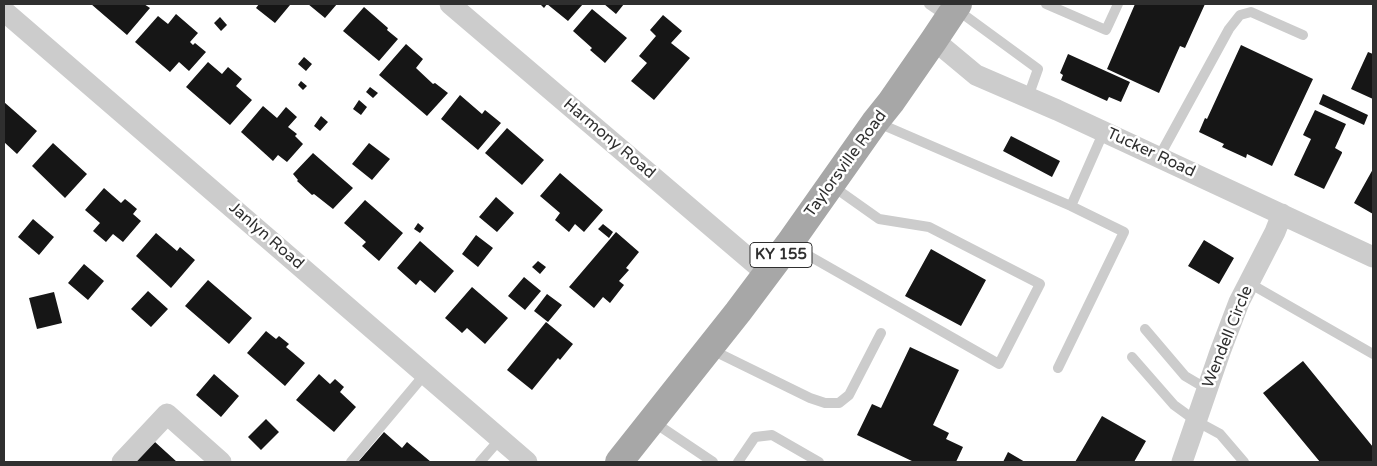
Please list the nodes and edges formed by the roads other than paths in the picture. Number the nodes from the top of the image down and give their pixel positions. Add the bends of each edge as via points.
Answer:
1 (450, 4) edge
2 (1046, 4) edge
3 (1118, 4) edge
4 (948, 8) edge
5 (4, 11) edge
6 (1302, 36) dead end
7 (934, 40) junction
8 (1028, 97) junction
9 (875, 122) junction
10 (1104, 131) junction
11 (1160, 157) junction
12 (831, 185) junction
13 (1071, 206) junction
14 (1282, 214) junction
15 (789, 244) junction
16 (1373, 257) edge
17 (767, 274) junction
18 (1249, 282) junction
19 (1146, 329) dead end
20 (882, 333) dead end
21 (709, 349) junction
22 (1373, 354) edge
23 (1132, 357) dead end
24 (1058, 368) dead end
25 (425, 374) junction
26 (1207, 389) junction
27 (652, 420) junction
28 (1196, 421) junction
29 (500, 439) junction
30 (122, 462) edge
31 (222, 462) edge
32 (351, 462) edge
33 (480, 462) edge
34 (527, 462) edge
35 (619, 462) edge
36 (713, 462) edge
37 (738, 462) edge
38 (819, 462) edge
39 (1182, 462) edge
40 (1244, 462) edge

1 - 17 street, Harmony Road
2 - 3 lane via 1106,30
4 - 7 main road, Taylorsville Road / KY 155
4 - 8 lane via 1038,69
5 - 25 street, Janlyn Road
6 - 11 lane via 1251,12 1240,15
7 - 8 street, Tucker Road via 976,75
7 - 9 main road, Taylorsville Road / KY 155
8 - 10 street, Tucker Road
9 - 12 main road, Taylorsville Road / KY 155
9 - 13 lane
10 - 11 street, Tucker Road
10 - 13 lane
11 - 14 street, Tucker Road
12 - 15 main road, Taylorsville Road / KY 155
12 - 15 lane via 879,219 930,227 1040,284 999,364
13 - 24 lane via 1124,232
14 - 16 street, Tucker Road
14 - 18 street, Wendell Circle
15 - 17 main road, Taylorsville Road / KY 155
17 - 21 main road, Taylorsville Road / KY 155
18 - 22 lane
18 - 26 street, Wendell Circle
19 - 26 lane via 1185,376
20 - 21 lane via 849,395 839,403 810,398
21 - 27 main road, Taylorsville Road / KY 155
23 - 28 lane via 1174,405
25 - 29 street, Janlyn Road
25 - 32 lane
26 - 28 street, Wendell Circle
27 - 35 main road, Taylorsville Road / KY 155
27 - 36 lane
28 - 39 street, Wendell Circle
28 - 40 lane via 1220,434
29 - 33 lane
29 - 34 street, Janlyn Road
30 - 31 street via 167,414
37 - 38 lane via 755,437 772,435

